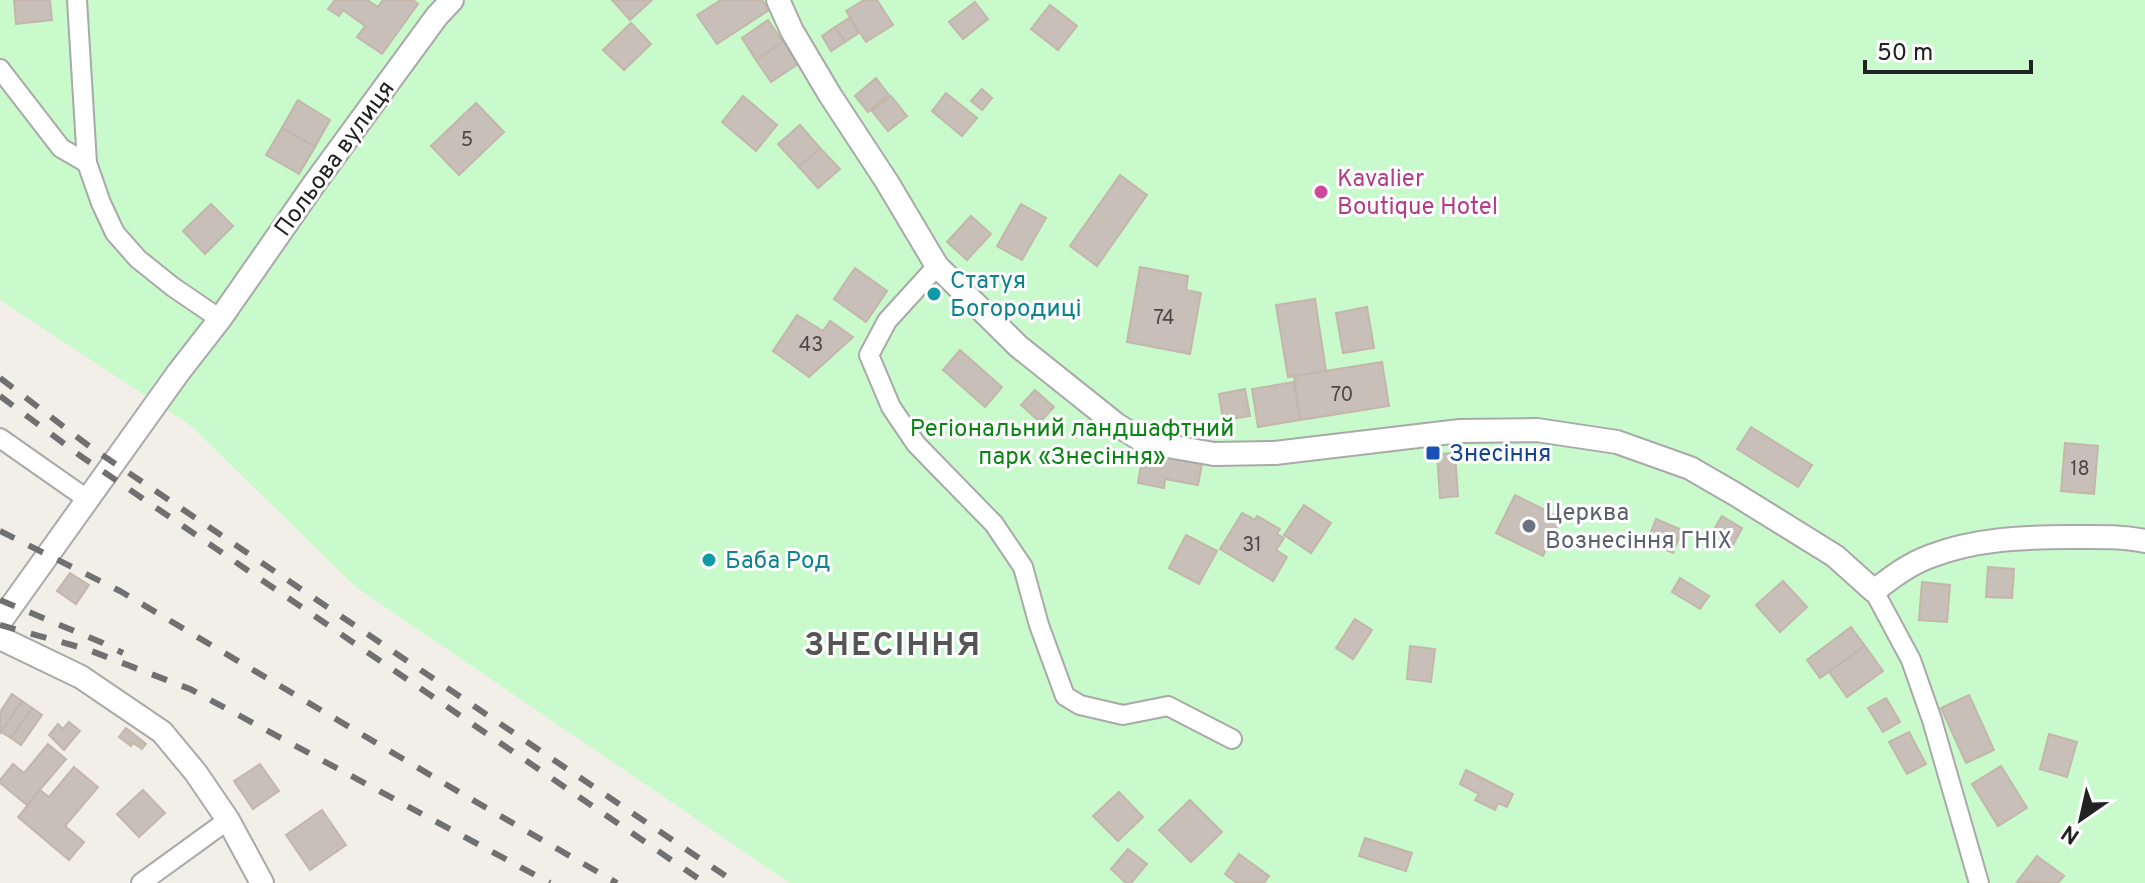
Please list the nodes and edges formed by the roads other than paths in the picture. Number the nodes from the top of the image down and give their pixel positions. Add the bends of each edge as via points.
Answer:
1 (77, 0) edge
2 (452, 0) edge
3 (778, 0) edge
4 (0, 69) edge
5 (87, 163) junction
6 (937, 266) junction
7 (220, 319) junction
8 (0, 438) edge
9 (87, 499) junction
10 (2145, 541) edge
11 (1874, 591) junction
12 (0, 622) edge
13 (0, 638) edge
14 (1232, 739) dead end
15 (228, 820) junction
16 (141, 883) edge
17 (262, 883) edge
18 (1979, 883) edge

1 - 5 street
2 - 7 street, Польова вулиця
3 - 6 street via 830,95
4 - 5 street via 61,148
5 - 7 street via 115,233 138,259
6 - 11 street via 1018,346 1145,442 1245,455 1460,431 1537,430 1617,442 1690,468 1735,494 1835,556
6 - 14 street via 887,321 869,355 891,407 916,444 994,524 1023,567 1065,696 1123,715 1168,706
7 - 9 street, Польова вулиця
8 - 9 street
9 - 12 street, Польова вулиця
10 - 11 street via 2034,537 1983,542 1932,555 1900,570
11 - 18 street via 1911,660
13 - 15 street via 81,677 162,732
15 - 16 street
15 - 17 street

